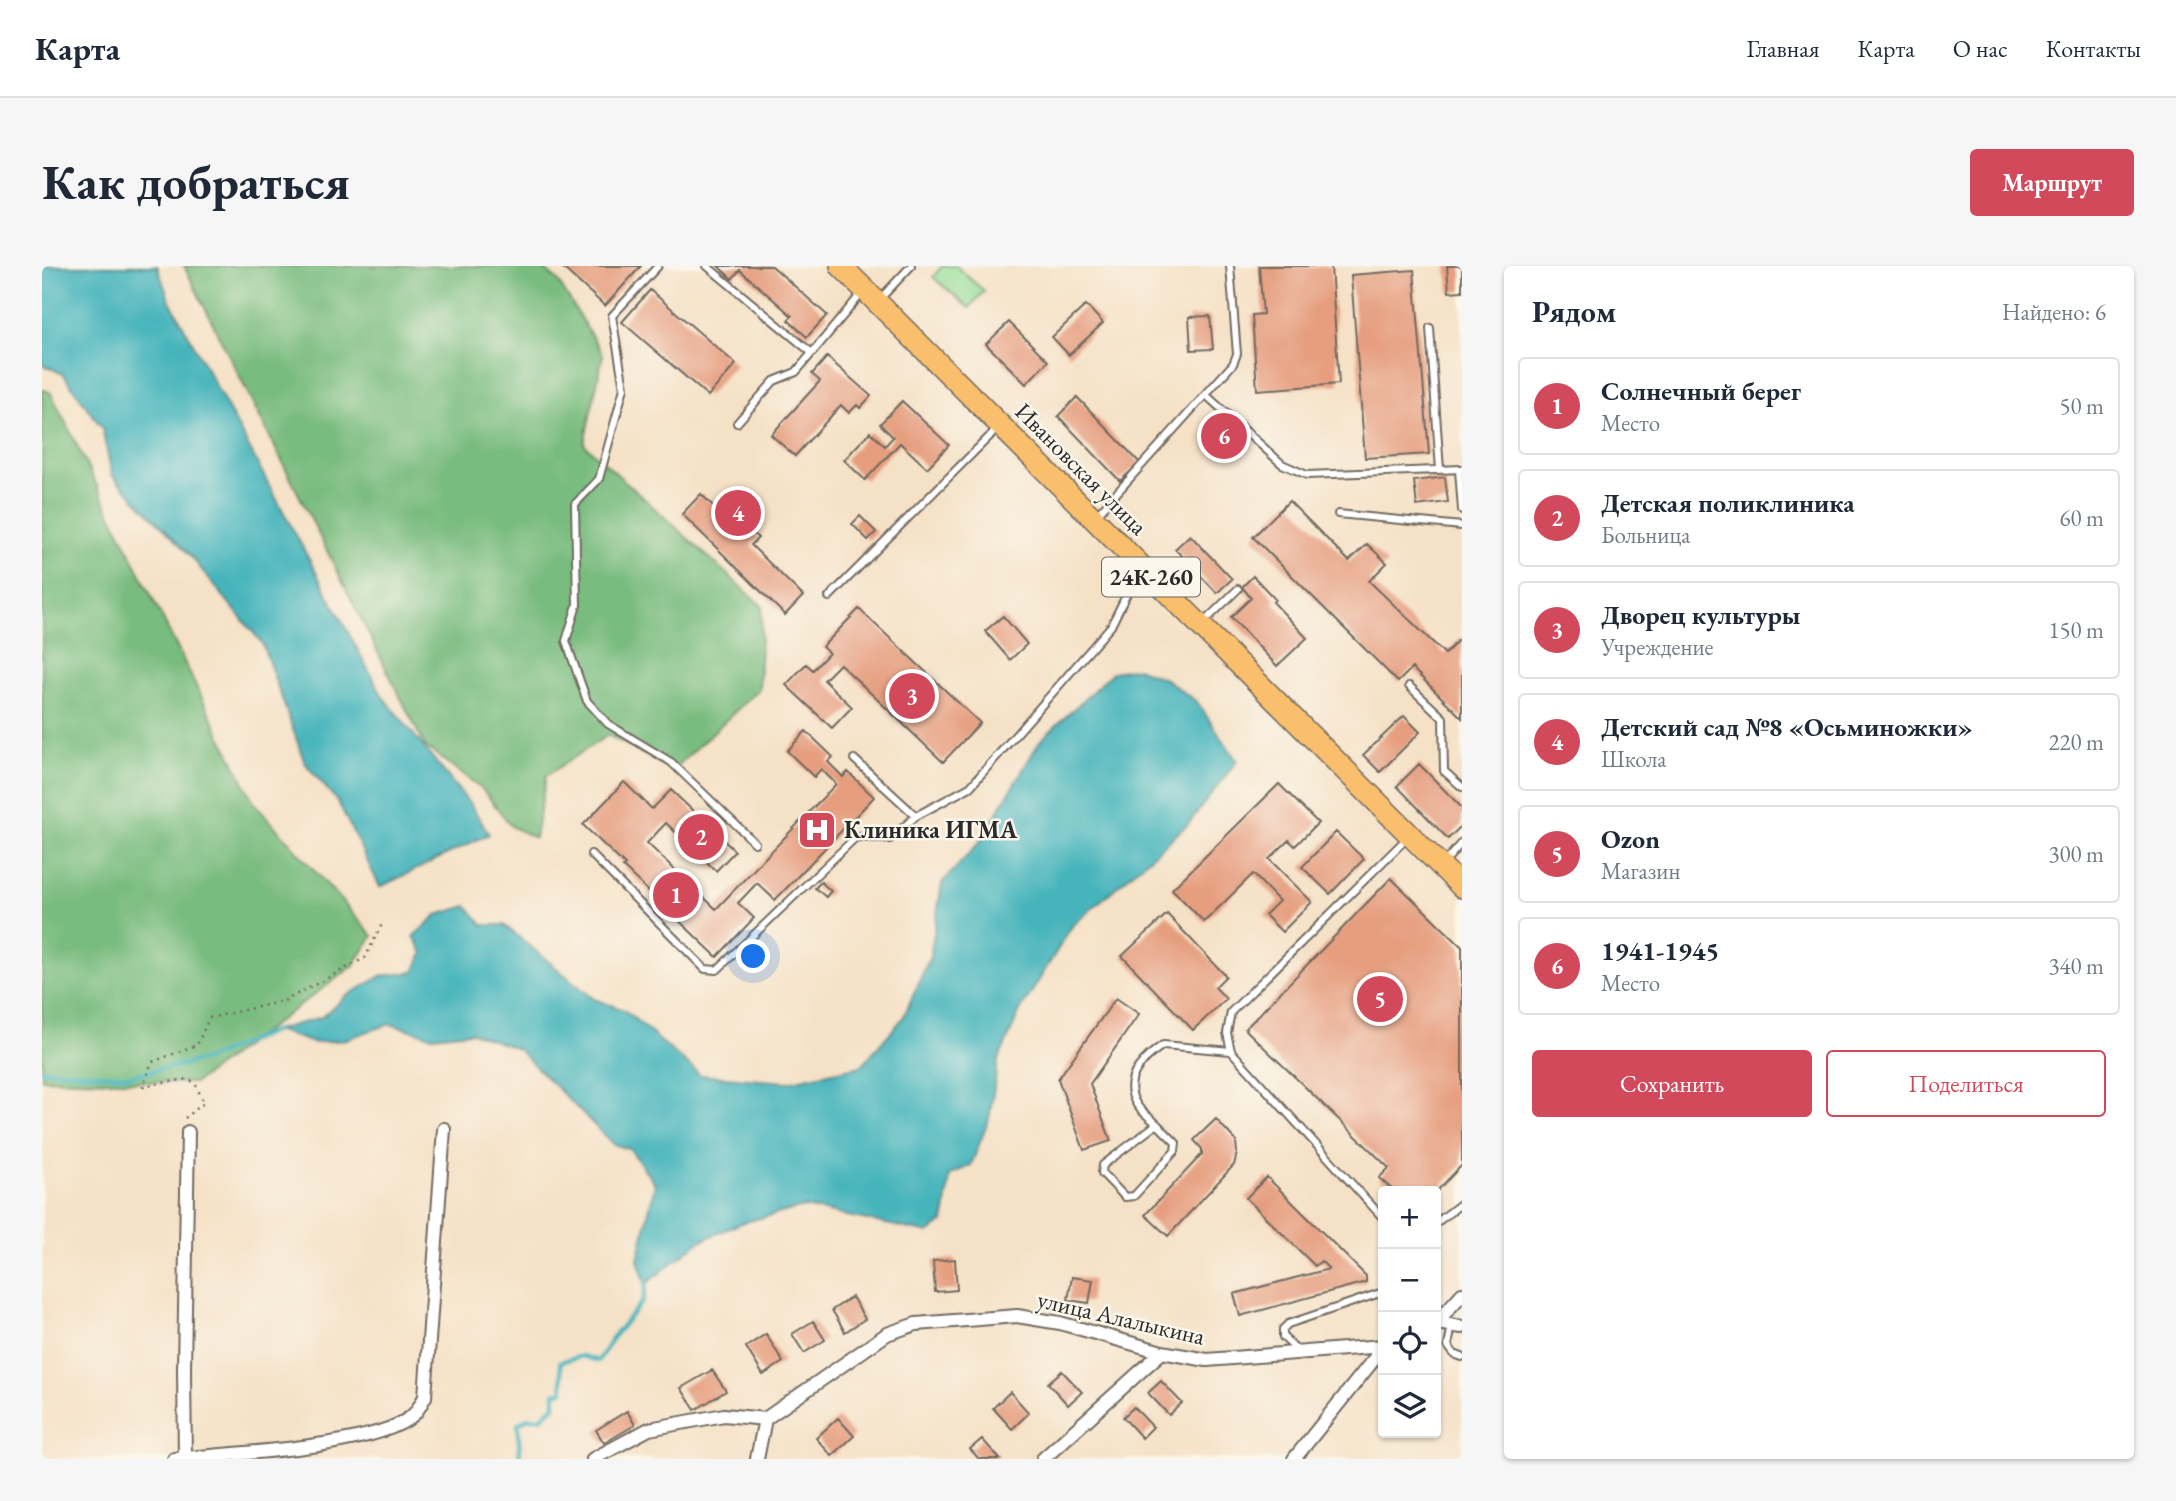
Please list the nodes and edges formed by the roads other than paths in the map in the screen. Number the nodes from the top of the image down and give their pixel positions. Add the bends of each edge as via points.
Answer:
1 (657, 266) edge
2 (707, 266) edge
3 (841, 266) edge
4 (911, 266) edge
5 (1230, 266) edge
6 (872, 295) junction
7 (1430, 328) dead end
8 (812, 353) junction
9 (1206, 395) junction
10 (737, 423) dead end
11 (1001, 425) junction
12 (1440, 470) junction
13 (1460, 470) edge
14 (1462, 510) edge
15 (1338, 514) dead end
16 (1094, 519) junction
17 (1462, 526) edge
18 (1141, 566) junction
19 (1238, 589) dead end
20 (829, 597) dead end
21 (1200, 625) junction
22 (1409, 686) dead end
23 (854, 759) dead end
24 (1462, 787) edge
25 (916, 816) junction
26 (1409, 836) junction
27 (1462, 842) edge
28 (755, 843) dead end
29 (591, 854) dead end
30 (1440, 867) junction
31 (1462, 887) edge
32 (1231, 1051) junction
33 (1157, 1124) junction
34 (444, 1129) dead end
35 (188, 1132) road end
36 (1462, 1203) edge
37 (1378, 1213) edge
38 (1441, 1219) edge
39 (1378, 1294) edge
40 (1462, 1294) edge
41 (1441, 1318) edge
42 (1457, 1326) edge
43 (1378, 1347) edge
44 (1162, 1352) junction
45 (1300, 1353) junction
46 (1378, 1353) edge
47 (1462, 1357) edge
48 (765, 1419) junction
49 (179, 1458) edge
50 (593, 1459) edge
51 (757, 1459) edge
52 (1043, 1459) edge
53 (1294, 1459) edge

1 - 28 lane via 611,316 624,388 599,479 575,504 577,606 566,641 587,701 608,724 671,762
2 - 8 lane
3 - 6 main road, Ивановская улица / 24К-260
4 - 6 lane
5 - 9 lane via 1237,354
6 - 8 lane
6 - 11 main road, Ивановская улица / 24К-260
7 - 12 lane
8 - 10 lane via 796,372 774,381
9 - 12 lane via 1282,464 1307,475
9 - 16 lane
11 - 16 main road, Ивановская улица / 24К-260
11 - 20 lane
12 - 13 lane
13 - 14 lane
15 - 17 lane
16 - 18 main road, Ивановская улица / 24К-260
18 - 21 main road, Ивановская улица / 24К-260
18 - 25 lane via 1111,626 970,787
19 - 21 lane
21 - 26 main road, Ивановская улица / 24К-260
22 - 24 lane via 1443,718 1444,771
23 - 25 lane
25 - 29 lane via 890,839 856,837 717,970 705,969
26 - 30 main road, Ивановская улица / 24К-260
26 - 32 lane via 1231,1012 1227,1033
27 - 30 lane
30 - 31 main road, Ивановская улица / 24К-260
32 - 33 lane via 1163,1045 1143,1058 1131,1086 1136,1104
32 - 37 lane
33 - 33 lane via 1103,1165 1102,1173 1125,1197 1134,1196 1175,1151 1176,1143
34 - 49 street via 425,1397 412,1416 346,1441
35 - 49 street
36 - 38 lane
39 - 45 lane via 1288,1324 1283,1337
40 - 41 street
42 - 47 lane via 1448,1346
43 - 45 street, улица Алалыкина
44 - 45 street, улица Алалыкина via 1207,1360
44 - 48 street, улица Алалыкина via 1017,1315 916,1324 887,1334
44 - 52 street
46 - 53 street
48 - 50 street via 724,1415 649,1429
48 - 51 street

